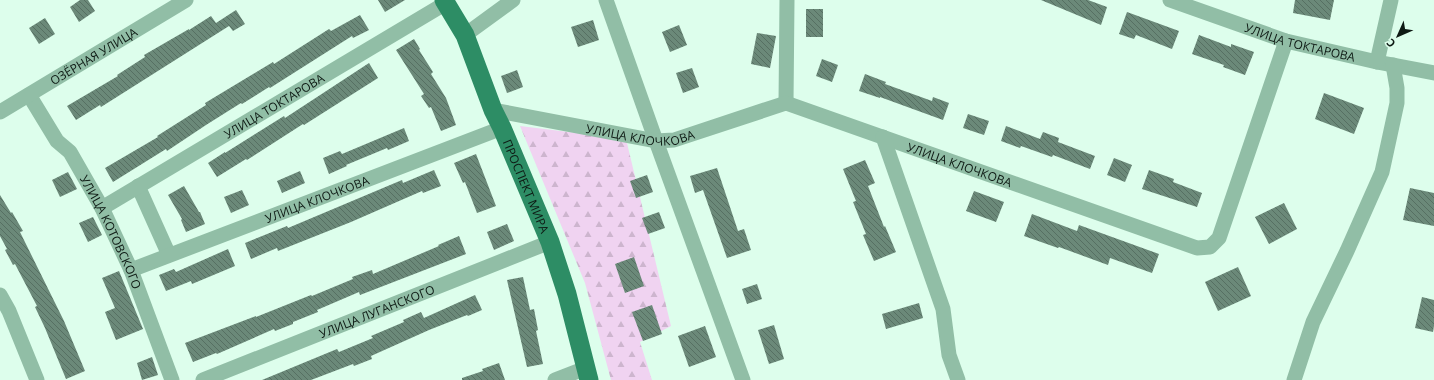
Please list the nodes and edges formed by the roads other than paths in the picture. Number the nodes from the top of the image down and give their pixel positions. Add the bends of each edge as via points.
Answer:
1 (186, 0) edge
2 (513, 0) edge
3 (606, 0) edge
4 (787, 0) edge
5 (1170, 0) edge
6 (1391, 0) edge
7 (445, 2) edge
8 (465, 35) junction
9 (1286, 41) junction
10 (1377, 62) junction
11 (1393, 65) junction
12 (1434, 73) edge
13 (29, 95) junction
14 (786, 103) junction
15 (493, 110) junction
16 (0, 112) edge
17 (502, 128) junction
18 (883, 137) junction
19 (656, 141) junction
20 (138, 186) junction
21 (102, 208) junction
22 (550, 242) junction
23 (169, 255) junction
24 (131, 270) junction
25 (0, 295) edge
26 (587, 374) edge
27 (37, 380) edge
28 (172, 380) edge
29 (203, 380) edge
30 (555, 380) edge
31 (743, 380) edge
32 (958, 380) edge
33 (1294, 380) edge

1 - 13 street, ОЗЁРНАЯ УЛИЦА
2 - 8 street
3 - 19 street
4 - 14 street
5 - 9 street, УЛИЦА ТОКТАРОВА
6 - 10 street
7 - 8 main road, ПРОСПЕКТ МИРА
7 - 20 street, УЛИЦА ТОКТАРОВА
8 - 15 main road, ПРОСПЕКТ МИРА
9 - 10 street, УЛИЦА ТОКТАРОВА
9 - 18 street, УЛИЦА КЛОЧКОВА via 1219,238 1210,247 1197,248
10 - 11 street, УЛИЦА ТОКТАРОВА
11 - 12 street, УЛИЦА ТОКТАРОВА
11 - 33 street via 1397,103 1382,172 1348,251 1313,322
13 - 16 street, ОЗЁРНАЯ УЛИЦА
13 - 21 street, УЛИЦА КОТОВСКОГО via 57,141 70,152
14 - 18 street, УЛИЦА КЛОЧКОВА
14 - 19 street, УЛИЦА КЛОЧКОВА via 674,140
15 - 17 main road, ПРОСПЕКТ МИРА
15 - 19 street, УЛИЦА КЛОЧКОВА
17 - 22 main road, ПРОСПЕКТ МИРА
17 - 23 street, УЛИЦА КЛОЧКОВА
18 - 32 street via 943,309 949,355
19 - 31 street
20 - 21 street, УЛИЦА ТОКТАРОВА
20 - 23 street
21 - 24 street, УЛИЦА КОТОВСКОГО
22 - 26 main road, ПРОСПЕКТ МИРА via 567,294
22 - 29 street, УЛИЦА ЛУГАНСКОГО
23 - 24 street, УЛИЦА КЛОЧКОВА
24 - 28 street, УЛИЦА КОТОВСКОГО
25 - 27 street
26 - 30 street

